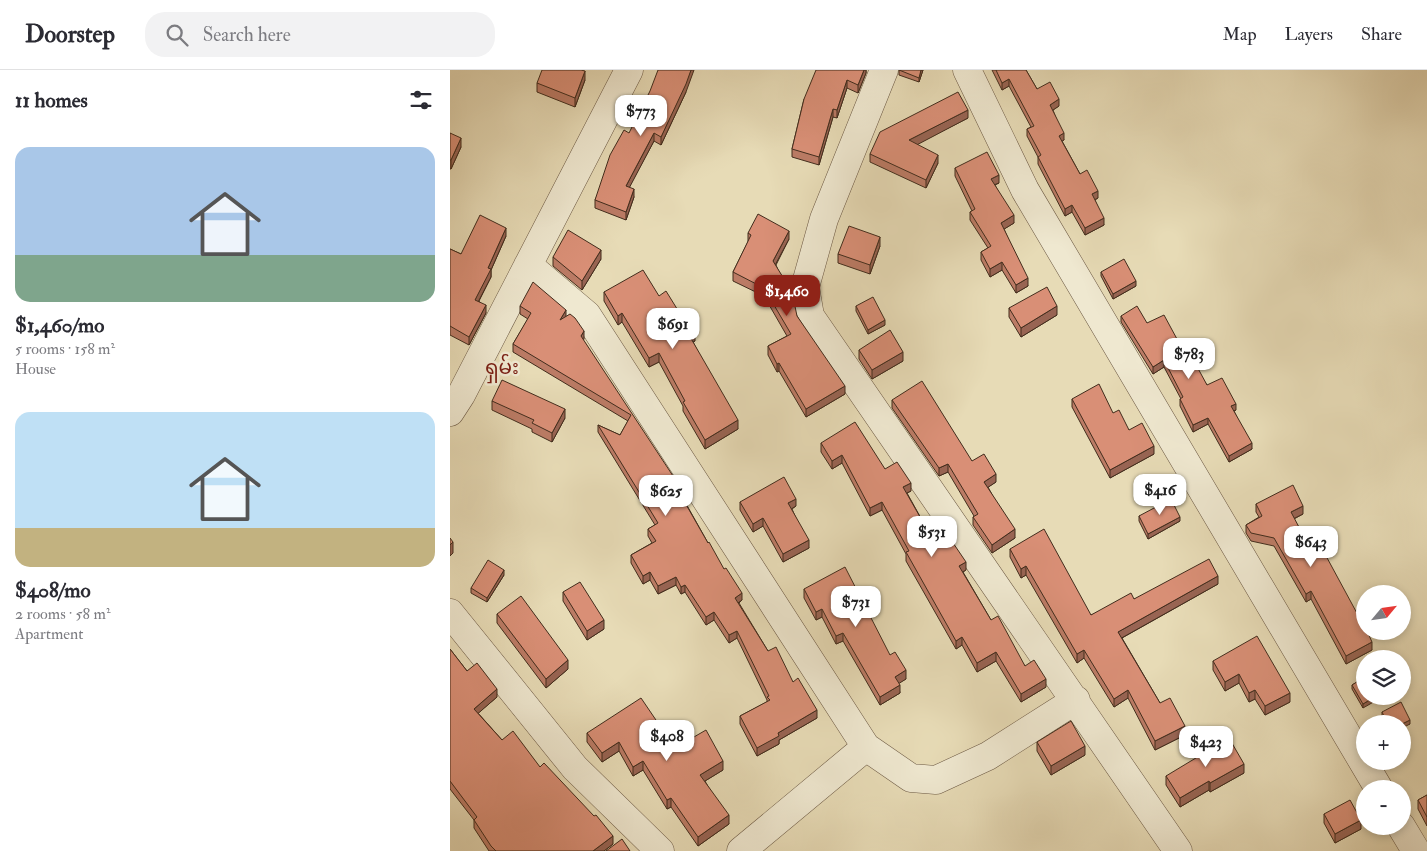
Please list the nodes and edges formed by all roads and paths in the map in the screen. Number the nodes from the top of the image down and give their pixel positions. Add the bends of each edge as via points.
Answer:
1 (629, 70) edge
2 (884, 70) edge
3 (967, 70) edge
4 (528, 265) junction
5 (450, 412) edge
6 (450, 613) edge
7 (1076, 700) junction
8 (866, 747) junction
9 (1374, 780) edge
10 (1406, 835) edge
11 (660, 851) edge
12 (741, 851) edge
13 (1178, 851) edge
14 (1416, 851) edge

1 - 4 street
2 - 7 street via 824,219 805,288 810,316
3 - 9 street via 1025,190
4 - 5 street
4 - 8 street via 587,316
6 - 11 street via 575,768
7 - 8 street via 988,756 936,780 911,778
7 - 13 street
8 - 12 street
10 - 14 street

